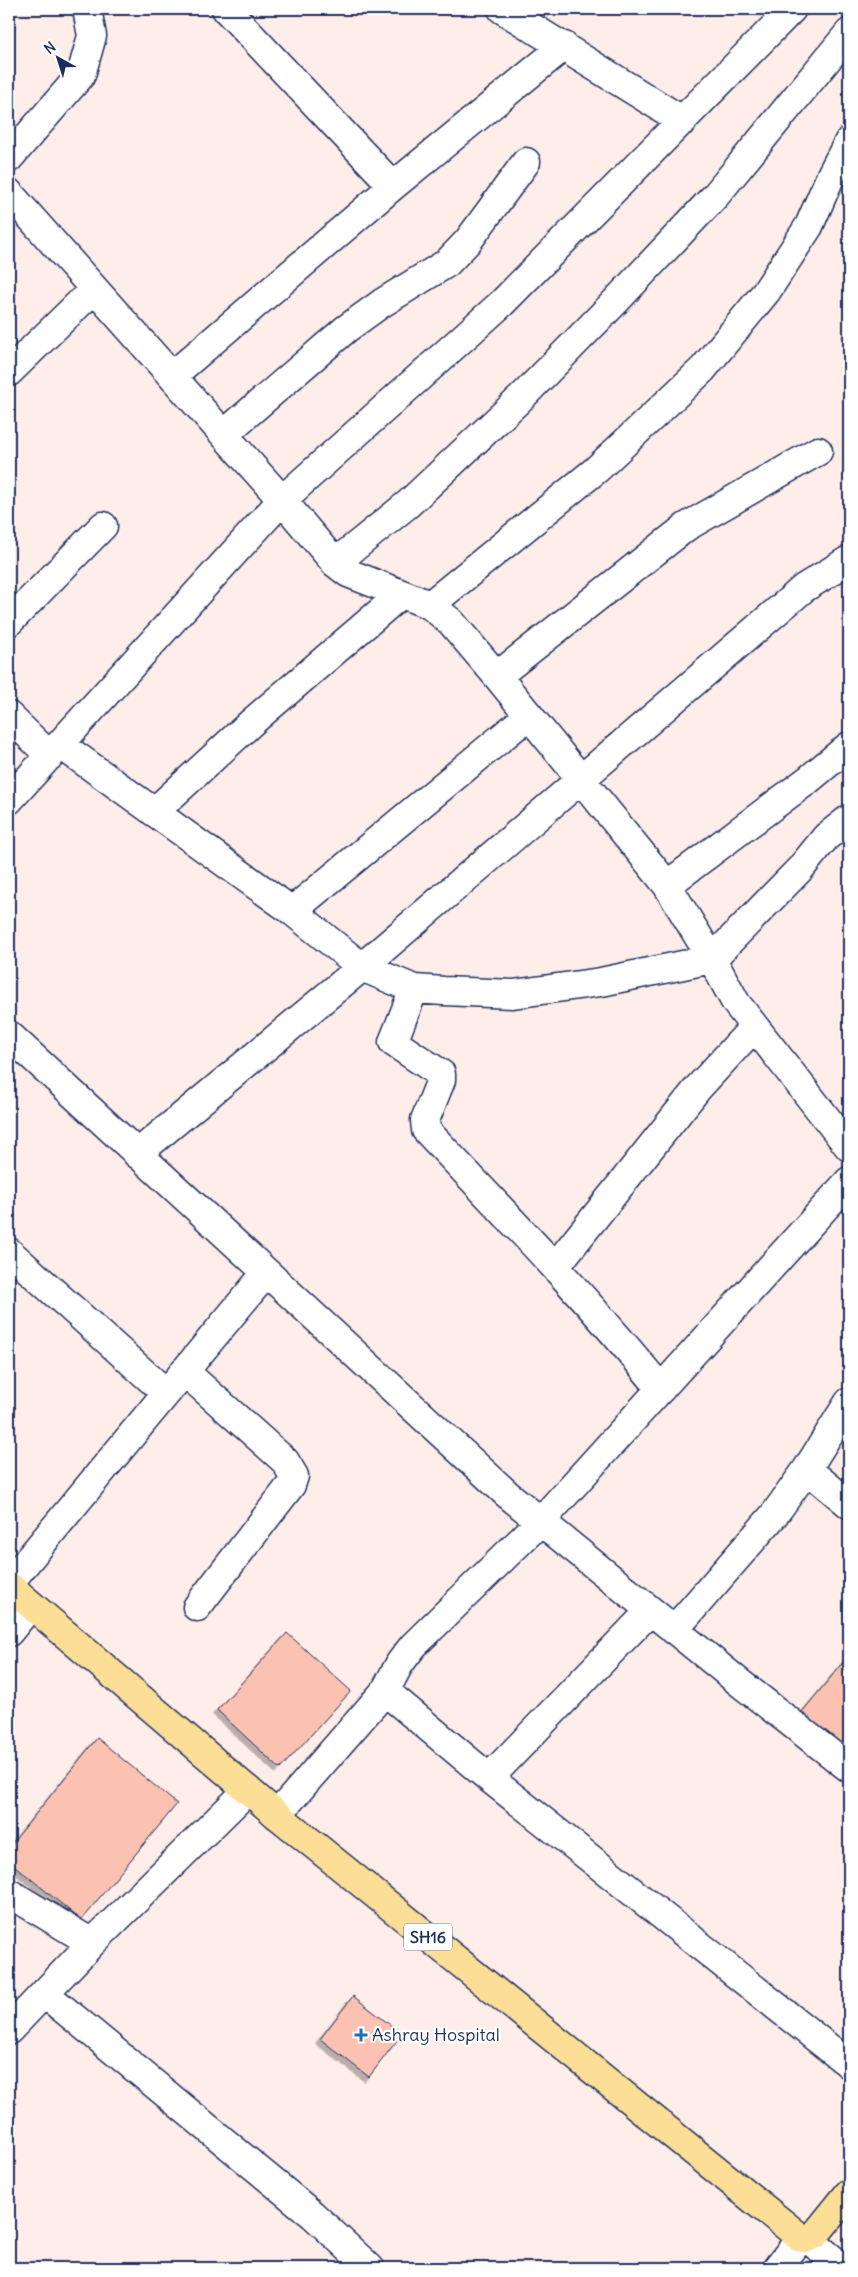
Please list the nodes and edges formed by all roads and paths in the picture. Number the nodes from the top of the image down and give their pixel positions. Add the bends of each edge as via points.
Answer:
1 (87, 9) edge
2 (226, 9) edge
3 (502, 9) edge
4 (792, 9) edge
5 (849, 33) edge
6 (564, 46) junction
7 (683, 121) junction
8 (849, 141) edge
9 (9, 158) edge
10 (526, 162) dead end
11 (393, 186) junction
12 (9, 193) edge
13 (94, 288) junction
14 (9, 372) edge
15 (172, 376) junction
16 (224, 434) junction
17 (818, 451) dead end
18 (282, 500) junction
19 (103, 526) dead end
20 (849, 560) edge
21 (335, 563) junction
22 (400, 595) junction
23 (430, 605) junction
24 (9, 622) edge
25 (497, 676) junction
26 (529, 715) junction
27 (9, 716) edge
28 (849, 746) edge
29 (56, 751) junction
30 (581, 779) junction
31 (9, 800) edge
32 (154, 812) junction
33 (849, 819) edge
34 (667, 885) junction
35 (292, 911) junction
36 (712, 959) junction
37 (362, 967) junction
38 (414, 989) junction
39 (754, 1027) junction
40 (9, 1035) edge
41 (846, 1136) edge
42 (137, 1154) junction
43 (849, 1182) edge
44 (9, 1254) edge
45 (555, 1267) junction
46 (266, 1273) junction
47 (184, 1372) junction
48 (661, 1389) junction
49 (166, 1393) junction
50 (849, 1402) edge
51 (807, 1469) junction
52 (849, 1504) edge
53 (540, 1522) junction
54 (9, 1584) edge
55 (31, 1605) junction
56 (197, 1606) dead end
57 (650, 1611) junction
58 (674, 1630) junction
59 (9, 1632) edge
60 (385, 1691) junction
61 (849, 1768) edge
62 (489, 1778) junction
63 (248, 1790) junction
64 (277, 1815) junction
65 (9, 1893) edge
66 (92, 1943) junction
67 (44, 1993) junction
68 (9, 2030) edge
69 (849, 2064) edge
70 (849, 2193) edge
71 (804, 2238) junction
72 (370, 2268) edge
73 (777, 2268) edge
74 (843, 2268) edge

1 - 9 street via 92,36 81,75
2 - 11 street
3 - 6 street
4 - 7 street
5 - 21 street via 716,195 615,302 522,397 408,504
6 - 7 street
6 - 11 street
7 - 18 street via 502,303
8 - 23 street via 809,226 766,292 703,369 596,470
10 - 16 street via 448,263 346,329
11 - 15 street
12 - 13 street
13 - 14 street
13 - 15 street
15 - 16 street
16 - 18 street
17 - 25 street via 686,527
18 - 21 street
18 - 29 street
19 - 24 street
20 - 30 street via 804,588
21 - 22 street via 348,573
22 - 23 street
22 - 32 street via 252,722
23 - 25 street via 451,622
25 - 26 street
26 - 30 street
26 - 35 street
27 - 29 street
28 - 34 street
29 - 31 street
29 - 32 street
30 - 34 street
30 - 37 street
32 - 35 street
33 - 36 street via 826,837
34 - 36 street
35 - 37 street
36 - 38 street via 600,982 513,994
36 - 39 street via 736,1003
37 - 38 street
37 - 42 street
38 - 45 street via 393,1042 441,1074 425,1120 426,1130
39 - 41 street
39 - 45 street via 698,1088
40 - 42 street
42 - 46 street
43 - 48 street
44 - 49 street
45 - 48 street
46 - 47 street
46 - 53 street
47 - 49 street
47 - 56 street via 285,1461 294,1476 291,1486
48 - 53 street
49 - 54 street
50 - 51 street
51 - 52 street
51 - 58 street via 774,1515
53 - 57 street
53 - 60 street via 413,1646
54 - 55 main road, SH16
55 - 59 street
55 - 63 main road, SH16
57 - 58 street
57 - 62 street
58 - 61 street
60 - 62 street
60 - 64 street
62 - 69 street
63 - 64 main road, SH16
63 - 66 street
64 - 71 main road, SH16
65 - 66 street
66 - 67 street
67 - 68 street
67 - 72 street via 313,2215
70 - 71 main road via 815,2235
71 - 73 street
71 - 74 street

